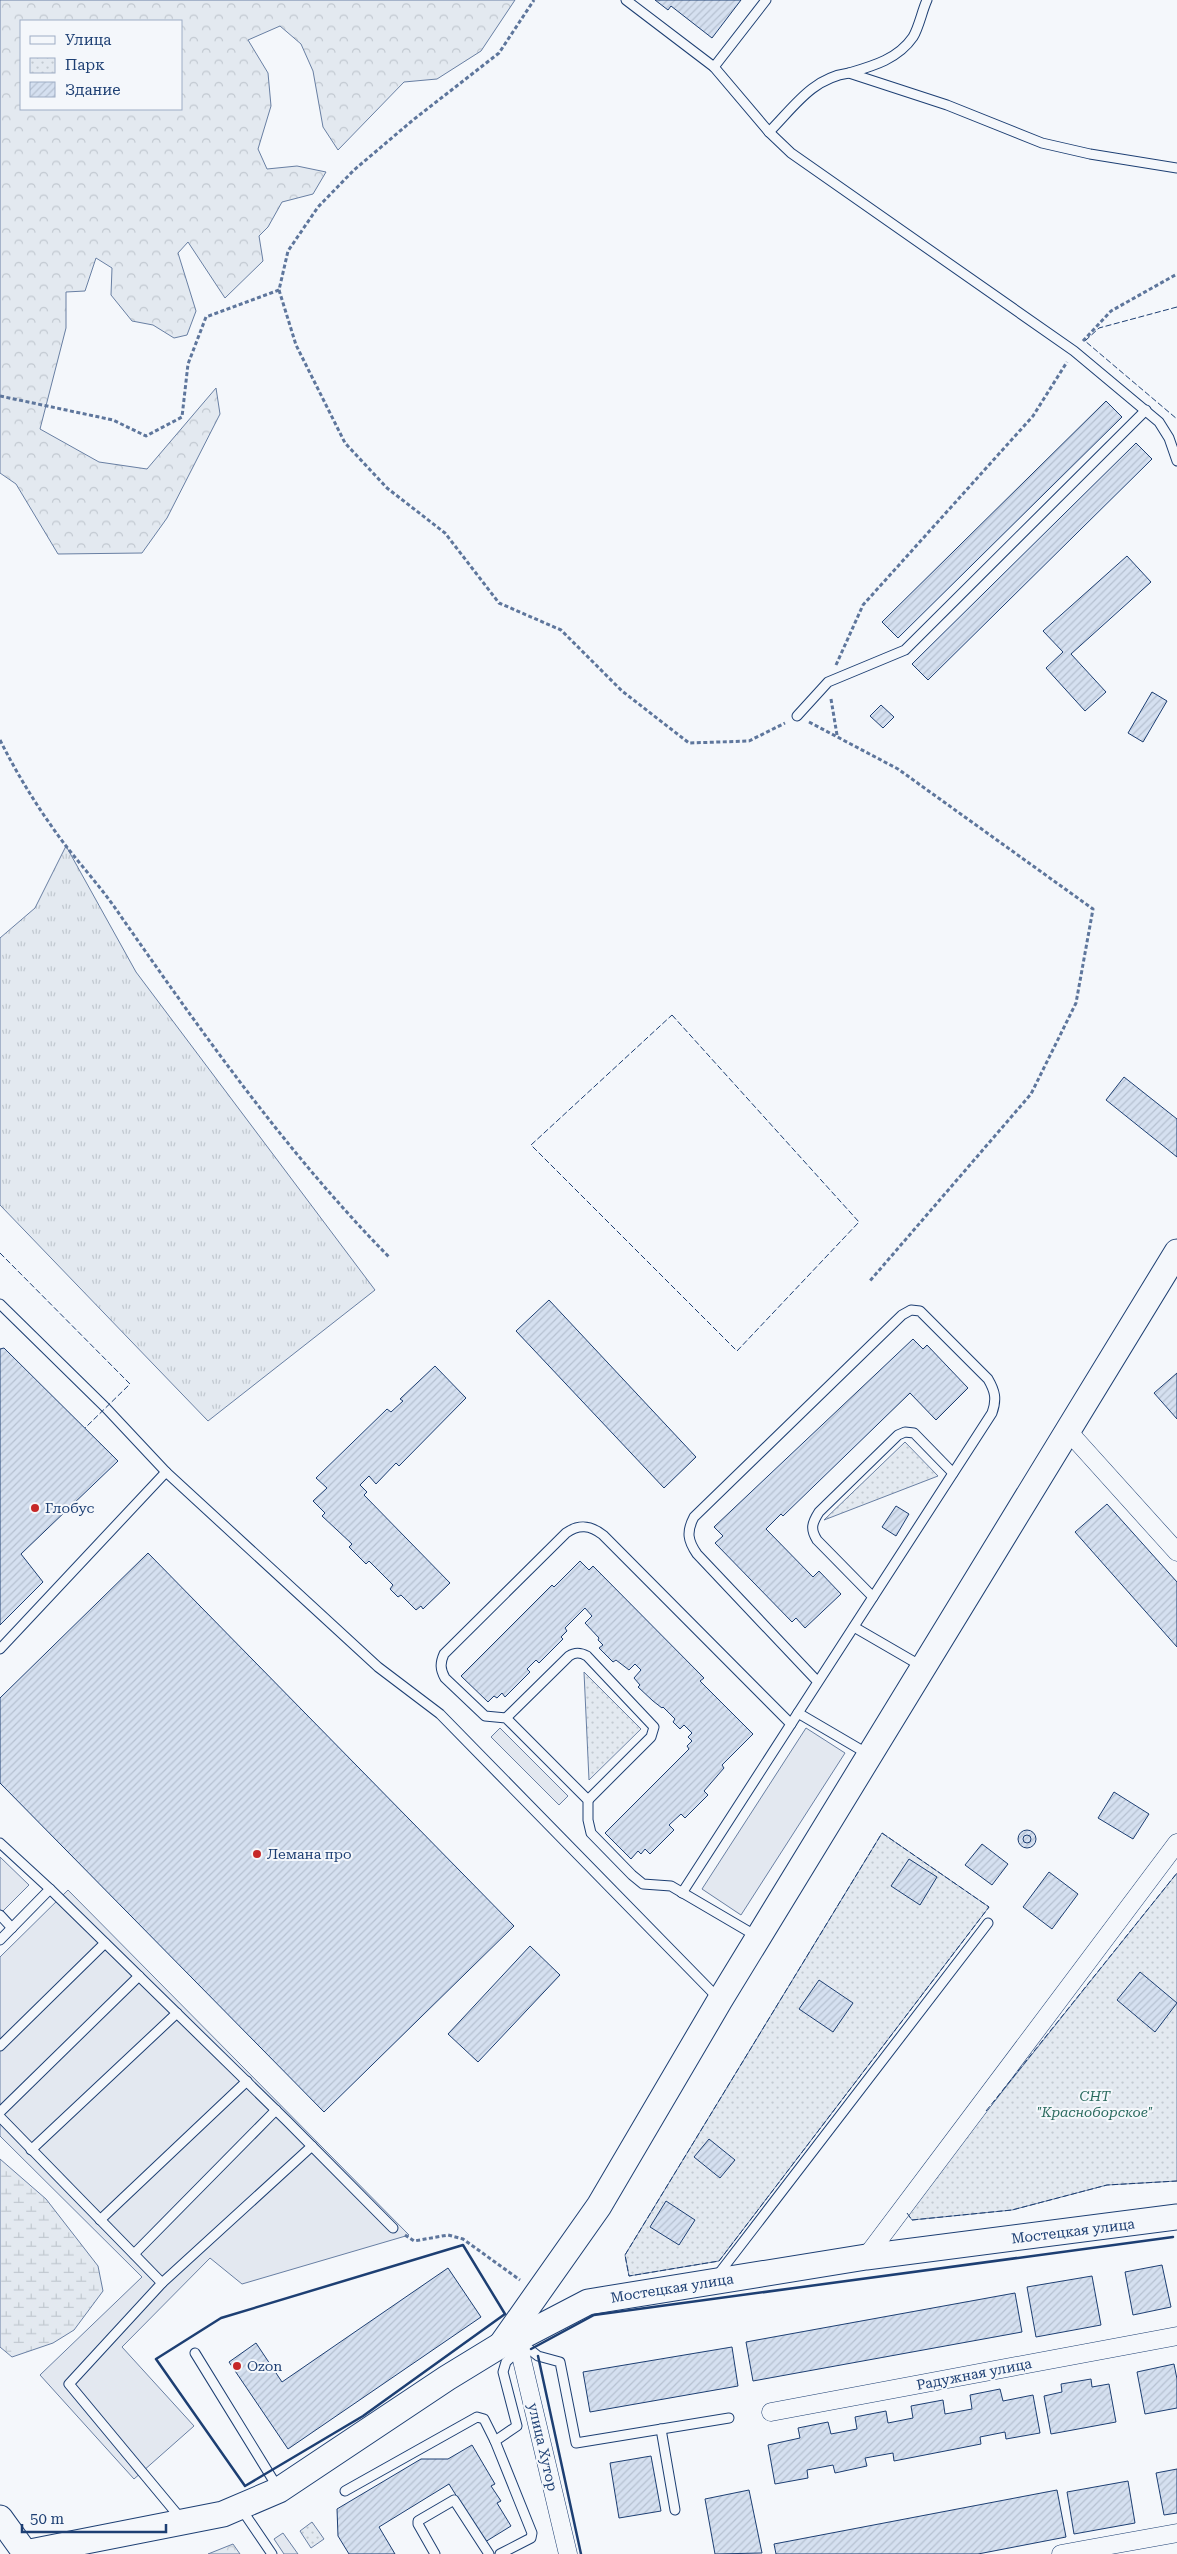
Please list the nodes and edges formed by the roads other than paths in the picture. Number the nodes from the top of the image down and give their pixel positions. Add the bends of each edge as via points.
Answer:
1 (626, 0) edge
2 (766, 0) edge
3 (927, 0) edge
4 (714, 68) junction
5 (849, 74) junction
6 (769, 132) junction
7 (1177, 168) edge
8 (1146, 410) junction
9 (1177, 461) edge
10 (797, 716) road end
11 (1177, 1252) edge
12 (0, 1304) edge
13 (1068, 1430) junction
14 (166, 1472) junction
15 (953, 1473) junction
16 (1177, 1552) edge
17 (873, 1597) junction
18 (854, 1627) junction
19 (0, 1649) edge
20 (923, 1667) junction
21 (818, 1682) junction
22 (798, 1713) junction
23 (506, 1718) junction
24 (791, 1724) junction
25 (869, 1755) junction
26 (588, 1800) junction
27 (0, 1843) edge
28 (1177, 1843) edge
29 (50, 1889) junction
30 (682, 1893) junction
31 (0, 1915) edge
32 (988, 1923) dead end
33 (12, 1928) junction
34 (758, 1937) junction
35 (0, 1940) edge
36 (105, 1943) junction
37 (139, 1976) junction
38 (720, 2000) junction
39 (177, 2013) junction
40 (0, 2046) edge
41 (246, 2081) junction
42 (276, 2110) junction
43 (0, 2112) edge
44 (0, 2117) edge
45 (312, 2146) junction
46 (31, 2150) junction
47 (1177, 2217) edge
48 (100, 2220) junction
49 (393, 2228) road end
50 (134, 2254) junction
51 (866, 2257) junction
52 (713, 2280) junction
53 (162, 2283) junction
54 (1177, 2336) edge
55 (513, 2345) junction
56 (195, 2353) dead end
57 (770, 2412) dead end
58 (729, 2418) dead end
59 (661, 2429) junction
60 (495, 2441) junction
61 (279, 2490) junction
62 (345, 2491) dead end
63 (675, 2510) dead end
64 (232, 2511) junction
65 (0, 2518) edge
66 (184, 2522) junction
67 (1177, 2533) edge
68 (25, 2554) edge
69 (272, 2554) edge
70 (435, 2554) edge
71 (489, 2554) edge
72 (500, 2554) edge
73 (568, 2554) edge
74 (1061, 2554) edge

1 - 4 lane
2 - 4 lane
3 - 5 lane via 913,36 898,52 880,63
4 - 6 lane
5 - 6 lane via 832,75 817,83
5 - 7 lane via 948,105 1042,143
6 - 8 lane via 791,153 1074,351
8 - 9 lane via 1169,438
8 - 10 lane via 905,650 828,682
11 - 13 street
12 - 14 lane
13 - 16 street
13 - 20 street
14 - 19 lane
14 - 38 lane via 378,1667 440,1714
15 - 17 lane
15 - 17 lane via 914,1433 905,1432 898,1435 812,1522 817,1540
15 - 21 lane via 992,1413 996,1402 994,1390 988,1379 926,1315 910,1310 694,1517 688,1528 689,1542 697,1554
17 - 18 lane
18 - 20 lane
18 - 21 lane
20 - 25 street
21 - 22 lane
22 - 24 lane
22 - 25 lane
23 - 24 lane via 485,1716 477,1711 445,1678 441,1661 444,1654 566,1533 584,1526 595,1528 603,1535
23 - 26 lane
23 - 26 lane via 568,1656 582,1653 587,1656 654,1727 651,1737
24 - 30 lane
25 - 34 street
26 - 30 lane via 591,1833 626,1869 643,1884 671,1886
27 - 29 lane
28 - 51 street
29 - 33 lane
29 - 36 lane
30 - 34 lane
31 - 33 lane
32 - 52 lane
33 - 35 lane
34 - 38 street
36 - 37 lane
36 - 40 lane
37 - 39 lane
37 - 43 lane
38 - 55 street
39 - 41 lane
39 - 46 lane
41 - 42 lane
41 - 48 lane
42 - 45 lane
42 - 50 lane
44 - 46 lane
45 - 49 lane
45 - 53 lane
46 - 48 lane
47 - 51 street, Мостецкая улица
48 - 50 lane
50 - 53 lane
51 - 52 street, Мостецкая улица
52 - 55 street, Мостецкая улица via 588,2302
53 - 66 lane via 69,2384
54 - 57 street, Радужная улица
55 - 59 lane via 560,2362 576,2443
55 - 60 lane via 504,2372 517,2426
55 - 61 street, Мостецкая улица via 447,2378
55 - 73 street, улица Хутор
56 - 61 lane
58 - 59 lane
59 - 63 lane
60 - 62 lane via 484,2419 477,2417
60 - 72 lane via 532,2529 531,2538
61 - 64 street, Мостецкая улица
64 - 66 street, Мостецкая улица
64 - 69 lane
65 - 68 street
66 - 68 street, Мостецкая улица
67 - 74 street
70 - 71 lane via 418,2521 454,2500

